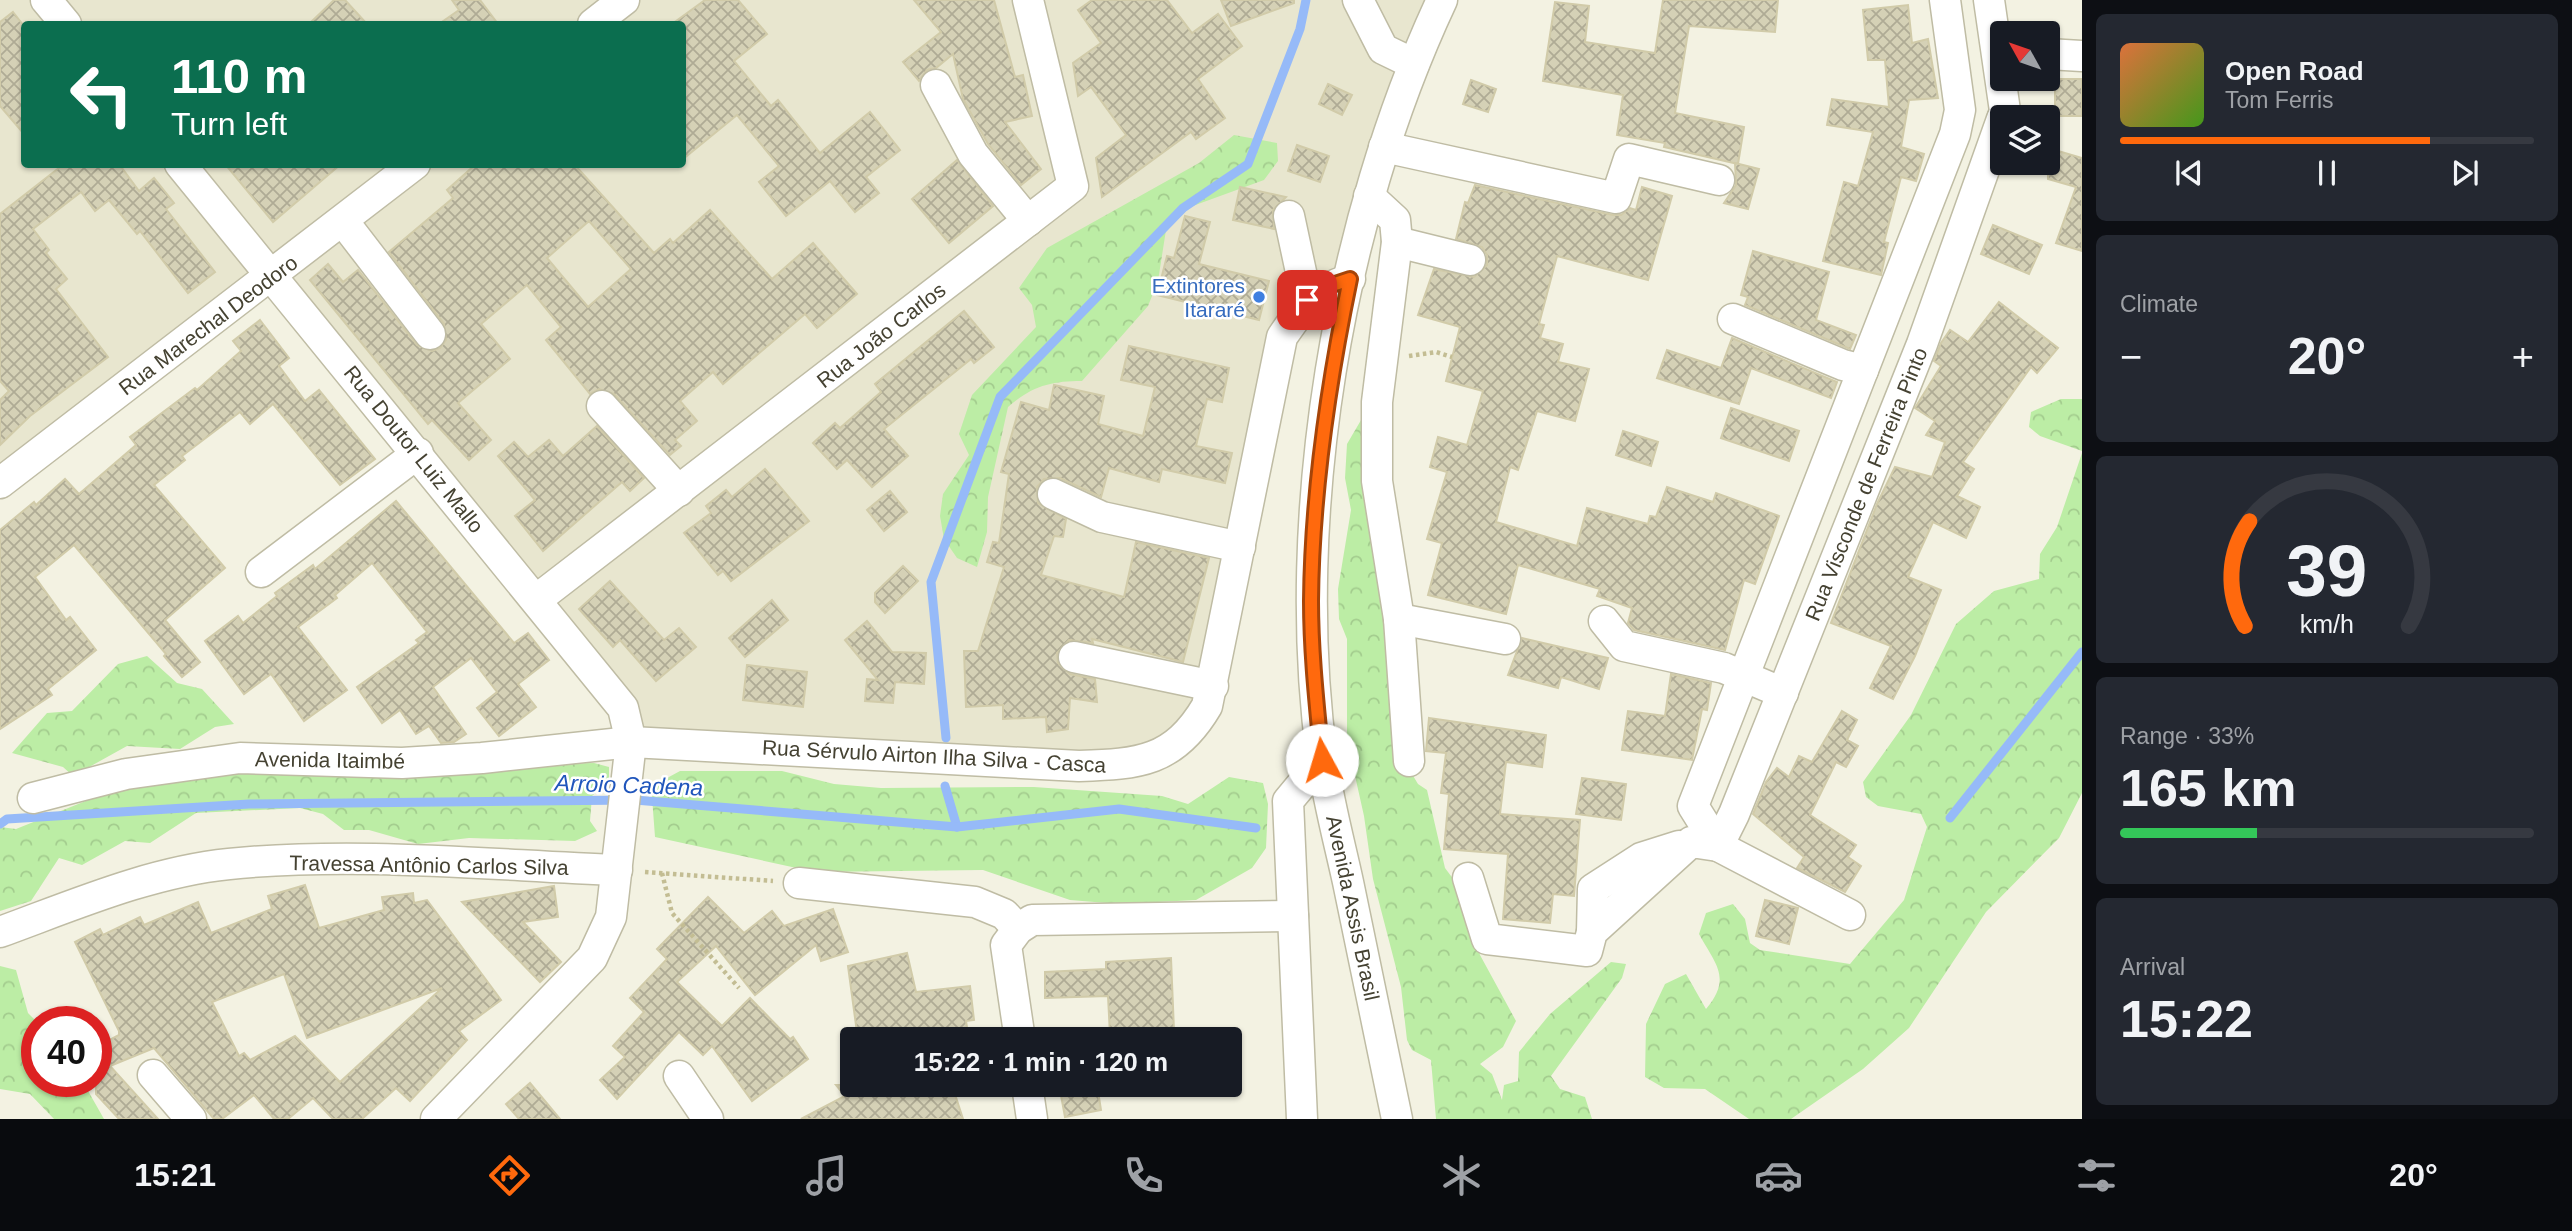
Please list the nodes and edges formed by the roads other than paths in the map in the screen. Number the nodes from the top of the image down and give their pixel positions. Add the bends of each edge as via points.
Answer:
1 (46, 0) edge
2 (624, 0) edge
3 (1441, 0) edge
4 (1945, 0) edge
5 (1989, 0) edge
6 (1366, 4) edge
7 (1037, 5) edge
8 (64, 21) edge
9 (597, 21) edge
10 (1993, 21) edge
11 (1951, 48) junction
12 (1990, 50) edge
13 (2060, 55) edge
14 (2082, 56) edge
15 (1414, 64) junction
16 (936, 85) dead end
17 (1384, 147) junction
18 (1990, 152) edge
19 (183, 168) edge
20 (410, 168) edge
21 (1719, 180) dead end
22 (1369, 196) junction
23 (1289, 216) dead end
24 (343, 221) junction
25 (1028, 221) junction
26 (1397, 242) junction
27 (1470, 260) dead end
28 (272, 277) junction
29 (1350, 279) junction
30 (1307, 300) junction
31 (1733, 319) dead end
32 (1880, 326) junction
33 (430, 334) dead end
34 (1922, 344) junction
35 (1863, 370) junction
36 (603, 407) dead end
37 (418, 453) junction
38 (0, 483) edge
39 (679, 491) junction
40 (1054, 494) dead end
41 (1240, 547) junction
42 (261, 572) dead end
43 (536, 600) junction
44 (1399, 619) junction
45 (1604, 621) dead end
46 (1505, 639) dead end
47 (1074, 657) dead end
48 (1744, 676) junction
49 (1213, 686) junction
50 (1783, 693) junction
51 (630, 751) junction
52 (1322, 760) junction
53 (1409, 761) dead end
54 (33, 798) dead end
55 (1704, 844) junction
56 (617, 870) junction
57 (1468, 877) dead end
58 (799, 883) road end
59 (1850, 915) dead end
60 (1293, 916) junction
61 (1018, 929) junction
62 (0, 932) edge
63 (1018, 1027) edge
64 (153, 1075) dead end
65 (680, 1076) dead end
66 (1029, 1097) edge
67 (191, 1119) edge
68 (436, 1119) edge
69 (708, 1119) edge
70 (1032, 1119) edge
71 (1302, 1119) edge
72 (1397, 1119) edge

1 - 8 street
2 - 9 street
3 - 15 street, Avenida Assis Brasil
4 - 11 street, Rua Visconde de Ferreira Pinto
5 - 10 street, Rua Visconde de Ferreira Pinto
6 - 15 street via 1383,50
7 - 25 street, Rua João Carlos via 1073,186
11 - 12 street
11 - 32 street, Rua Visconde de Ferreira Pinto via 1960,110 1955,134
13 - 14 street
15 - 17 street, Avenida Assis Brasil
16 - 25 street via 973,154
17 - 21 street via 1616,198 1629,159
17 - 22 street, Avenida Assis Brasil
18 - 34 street, Rua Visconde de Ferreira Pinto
19 - 28 street, Rua Doutor Luiz Mallo
20 - 24 street, Rua Marechal Deodoro
22 - 26 street via 1395,220
22 - 29 street, Avenida Assis Brasil
23 - 30 street
24 - 28 street, Rua Marechal Deodoro
24 - 33 street
25 - 39 street, Rua João Carlos
26 - 27 street
26 - 44 street via 1377,402 1377,481
28 - 37 street, Rua Doutor Luiz Mallo
28 - 38 street, Rua Marechal Deodoro
29 - 30 street, Rua Sérvulo Airton Ilha Silva - Casca
29 - 52 street, Avenida Assis Brasil via 1318,476 1311,601
30 - 41 street, Rua Sérvulo Airton Ilha Silva - Casca via 1282,337
31 - 35 street
32 - 34 street
32 - 35 street, Rua Visconde de Ferreira Pinto
34 - 50 street, Rua Visconde de Ferreira Pinto
35 - 48 street, Rua Visconde de Ferreira Pinto
36 - 39 street
37 - 42 street
37 - 43 street, Rua Doutor Luiz Mallo
39 - 43 street, Rua João Carlos
40 - 41 street via 1102,517
41 - 49 street, Rua Sérvulo Airton Ilha Silva - Casca
43 - 51 street, Rua Doutor Luiz Mallo via 623,708
44 - 46 street
44 - 53 street
45 - 48 street via 1624,646 1724,667
47 - 49 street
48 - 50 street
48 - 55 street, Rua Visconde de Ferreira Pinto via 1693,806
49 - 51 street, Rua Sérvulo Airton Ilha Silva - Casca via 1192,732 1167,750 1132,764
50 - 55 street, Rua Visconde de Ferreira Pinto via 1734,814
51 - 54 street, Avenida Itaimbé via 402,763 240,758 127,774
51 - 56 street, Rua Doutor Luiz Mallo
52 - 60 street via 1288,801
52 - 72 street, Avenida Assis Brasil
55 - 57 street via 1641,858 1593,889 1587,951 1487,939
55 - 59 street
56 - 62 street, Travessa Antônio Carlos Silva via 357,860 228,864 137,883
56 - 68 street, Rua Doutor Luiz Mallo via 611,917 592,958
58 - 61 street via 975,902 1004,914
60 - 61 street via 1032,920
60 - 71 street
61 - 63 street via 1006,945
64 - 67 street
65 - 69 street
66 - 70 street

